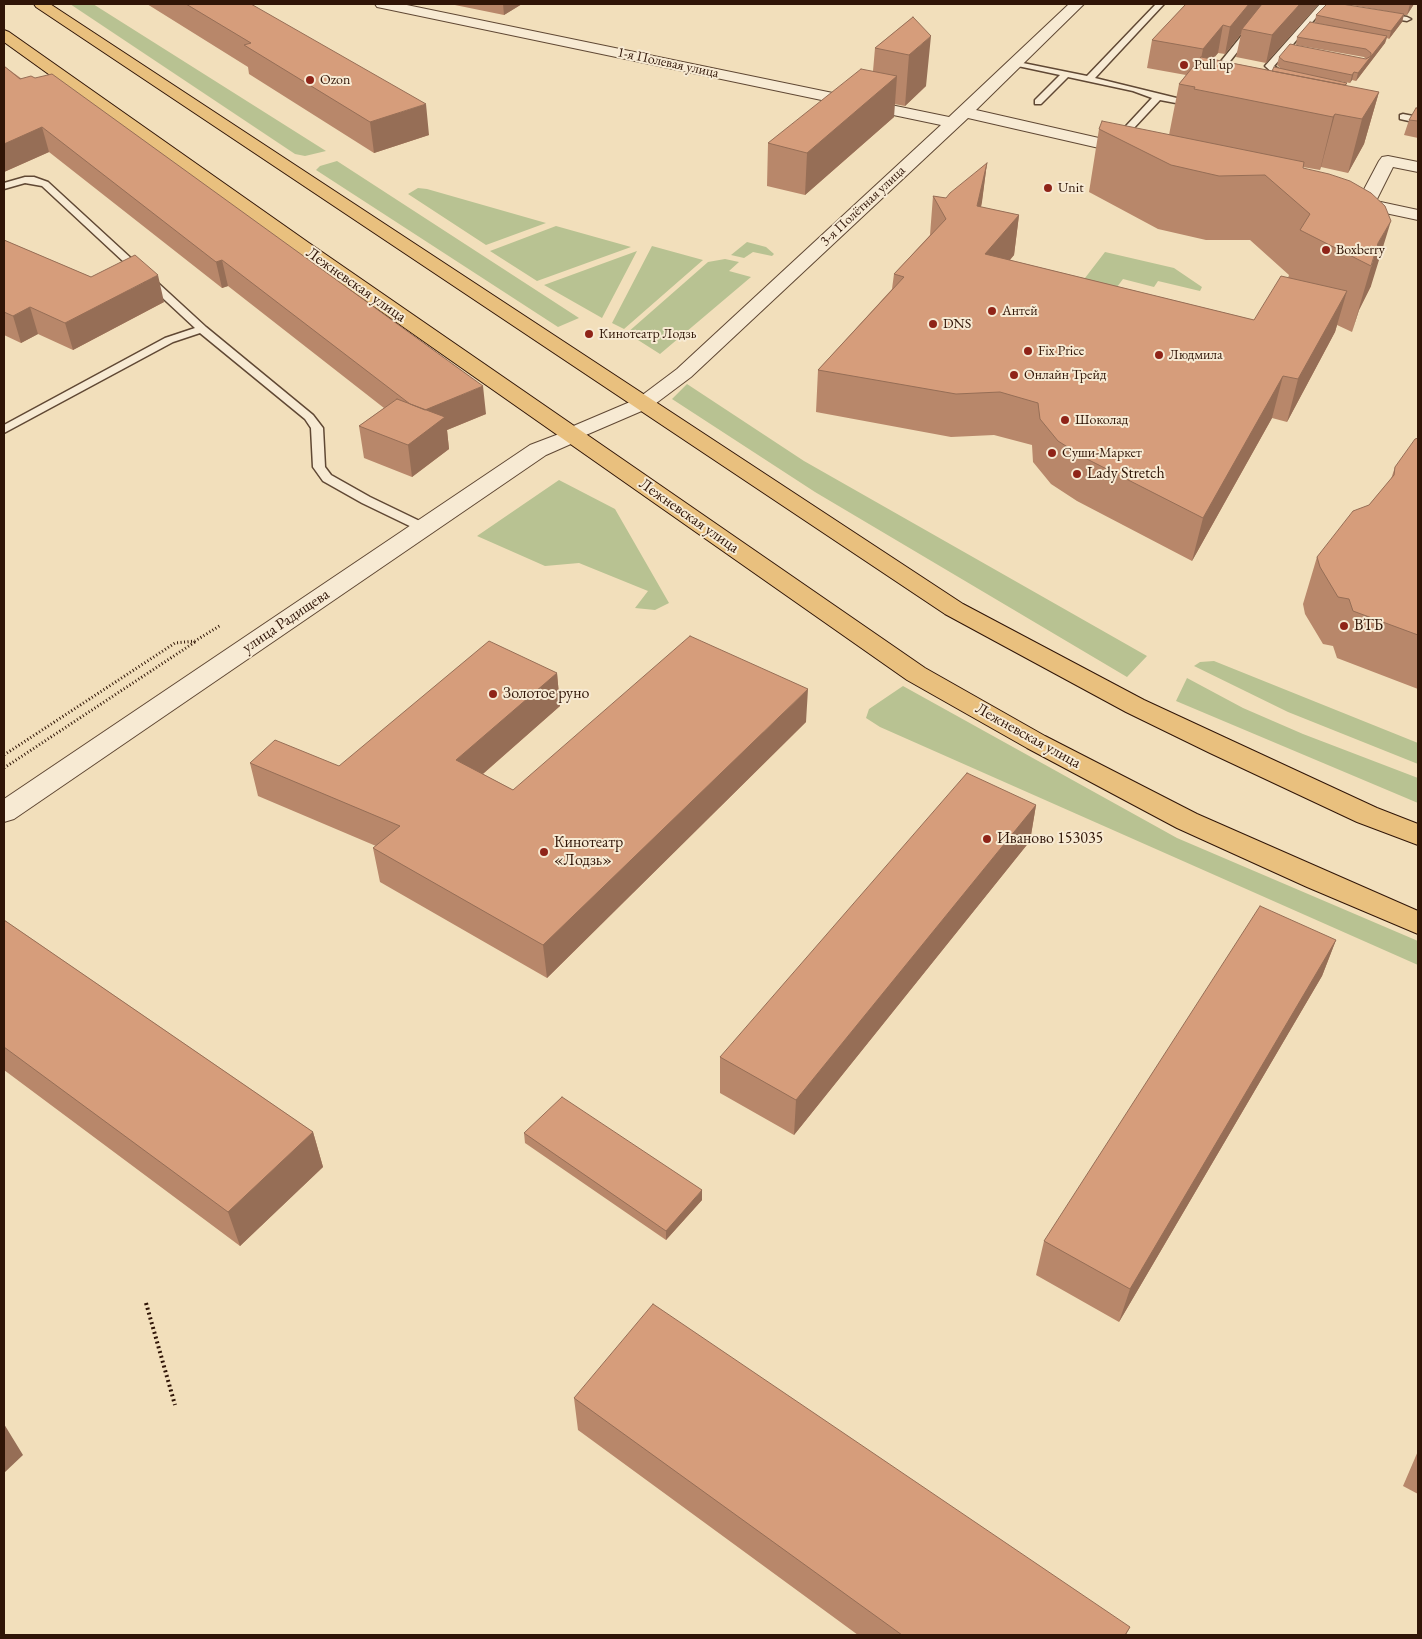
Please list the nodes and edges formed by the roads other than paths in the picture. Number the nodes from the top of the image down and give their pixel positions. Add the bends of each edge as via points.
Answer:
1 (41, 4) edge
2 (382, 4) edge
3 (1077, 4) edge
4 (1160, 4) edge
5 (1271, 4) edge
6 (1325, 4) edge
7 (1334, 6) edge
8 (1371, 12) edge
9 (1407, 19) dead end
10 (1306, 25) junction
11 (1315, 26) edge
12 (4, 35) edge
13 (1286, 47) junction
14 (1296, 48) edge
15 (1016, 64) junction
16 (1066, 74) junction
17 (1297, 77) edge
18 (1089, 79) junction
19 (1211, 80) edge
20 (1158, 97) junction
21 (1038, 102) dead end
22 (1205, 107) edge
23 (1403, 116) dead end
24 (959, 118) junction
25 (1418, 120) edge
26 (1113, 146) junction
27 (1154, 155) edge
28 (1418, 167) edge
29 (4, 186) edge
30 (1337, 197) edge
31 (1366, 203) junction
32 (1418, 215) edge
33 (202, 329) junction
34 (644, 403) junction
35 (4, 430) edge
36 (572, 435) junction
37 (424, 528) junction
38 (4, 812) edge
39 (1418, 835) edge
40 (1418, 923) edge

1 - 34 highway
2 - 24 street, 1-я Полевая улица
3 - 15 street, 3-я Полётная улица
4 - 18 lane
5 - 19 lane
6 - 7 lane
6 - 10 lane
8 - 9 lane
10 - 11 lane
10 - 13 lane
12 - 36 highway, Лежневская улица
13 - 14 lane
13 - 17 lane via 1268,66 1278,73
15 - 16 lane
15 - 24 street, 3-я Полётная улица
16 - 18 lane
16 - 21 lane
18 - 20 lane
20 - 22 lane
20 - 26 lane
23 - 25 lane
24 - 26 street, 1-я Полевая улица
24 - 34 street, 3-я Полётная улица via 684,373
26 - 27 street, 1-я Полевая улица
28 - 31 street via 1388,161
29 - 33 lane via 25,180 45,184
30 - 31 street
31 - 32 street
33 - 35 lane via 169,340
33 - 37 lane via 309,417 317,428 320,468 327,478
34 - 36 street, 3-я Полётная улица
34 - 39 highway via 954,609 1042,658 1219,747
36 - 37 street, улица Радищева via 538,450
36 - 40 highway, Лежневская улица via 916,674 1036,742 1187,821
37 - 38 street, улица Радищева

